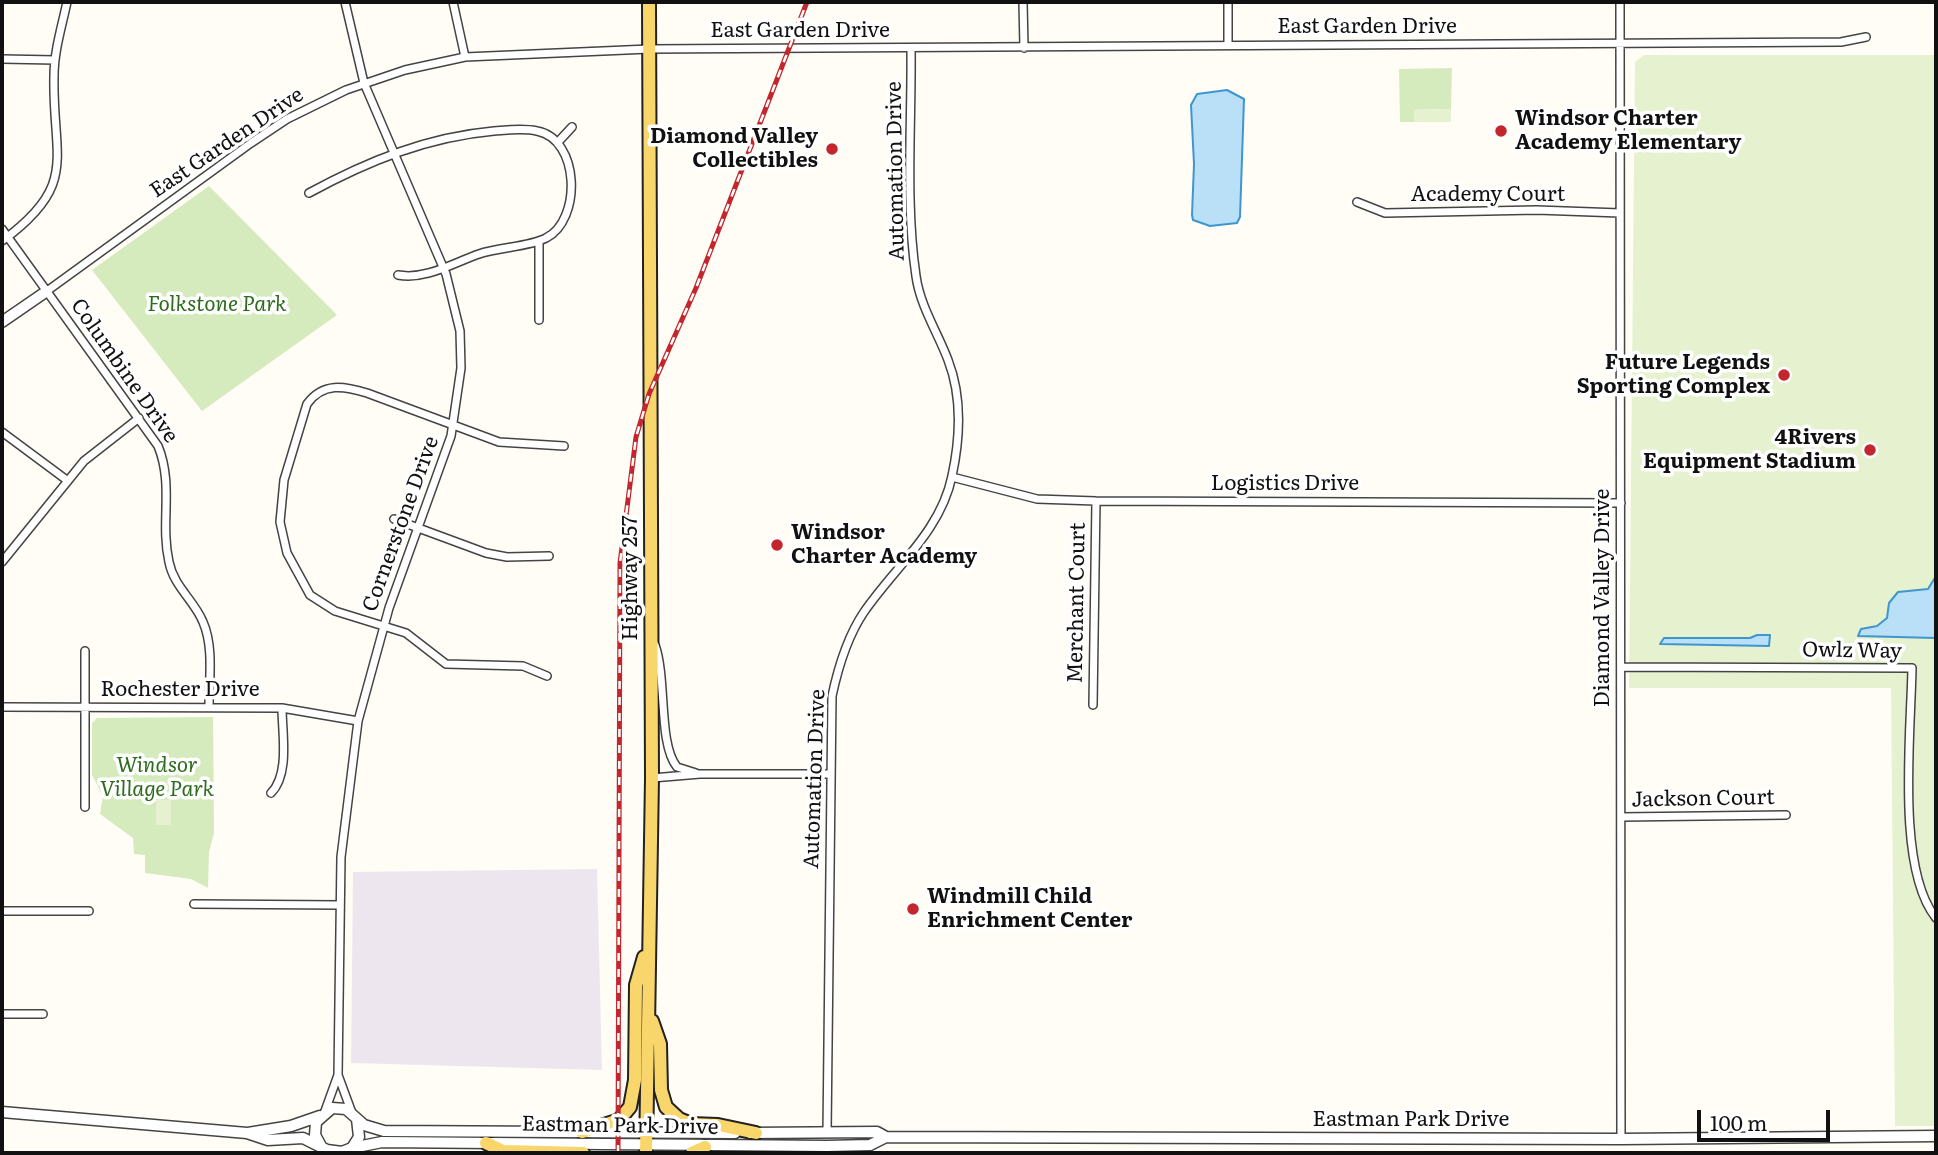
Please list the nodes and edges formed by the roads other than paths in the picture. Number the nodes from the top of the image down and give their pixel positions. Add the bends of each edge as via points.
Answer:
1 (67, 2) edge
2 (345, 2) edge
3 (453, 2) edge
4 (649, 2) edge
5 (1023, 2) edge
6 (1228, 2) edge
7 (1620, 2) edge
8 (1866, 37) dead end
9 (1620, 43) junction
10 (1228, 45) junction
11 (911, 48) junction
12 (1024, 48) junction
13 (649, 49) junction
14 (465, 57) junction
15 (2, 59) edge
16 (55, 60) junction
17 (364, 83) junction
18 (572, 127) dead end
19 (559, 141) junction
20 (393, 153) junction
21 (309, 193) dead end
22 (1357, 202) dead end
23 (1620, 213) junction
24 (2, 229) edge
25 (5, 239) edge
26 (539, 241) junction
27 (444, 268) junction
28 (398, 275) dead end
29 (47, 290) junction
30 (539, 320) dead end
31 (2, 323) edge
32 (139, 418) junction
33 (453, 425) junction
34 (2, 432) edge
35 (564, 446) dead end
36 (952, 477) junction
37 (68, 481) junction
38 (1096, 501) junction
39 (1621, 503) junction
40 (394, 519) dead end
41 (418, 528) junction
42 (549, 556) dead end
43 (2, 562) edge
44 (383, 626) junction
45 (651, 636) junction
46 (85, 651) dead end
47 (1621, 667) junction
48 (547, 676) dead end
49 (1093, 705) dead end
50 (2, 707) edge
51 (209, 707) junction
52 (85, 708) junction
53 (282, 708) junction
54 (358, 721) junction
55 (700, 774) junction
56 (830, 774) junction
57 (652, 778) junction
58 (271, 793) dead end
59 (85, 807) dead end
60 (1786, 815) dead end
61 (1621, 817) junction
62 (194, 904) dead end
63 (340, 905) junction
64 (2, 911) edge
65 (89, 911) dead end
66 (1936, 918) edge
67 (648, 943) junction
68 (649, 1009) junction
69 (2, 1014) edge
70 (43, 1014) dead end
71 (338, 1075) junction
72 (2, 1112) edge
73 (322, 1114) junction
74 (355, 1116) junction
75 (582, 1132) junction
76 (827, 1132) junction
77 (247, 1133) junction
78 (756, 1133) junction
79 (1936, 1136) edge
80 (886, 1137) junction
81 (1621, 1139) junction
82 (486, 1143) junction
83 (647, 1143) edge
84 (705, 1147) junction
85 (326, 1150) edge
86 (350, 1150) edge
87 (583, 1153) edge
88 (692, 1153) edge

1 - 16 street
2 - 17 street, Cornerstone Drive
3 - 14 street
4 - 13 main road, Highway 257
5 - 12 street
6 - 10 street
7 - 9 street
8 - 9 street, East Garden Drive via 1841,42
9 - 10 street, East Garden Drive
9 - 23 street, Diamond Valley Drive
10 - 12 street, East Garden Drive
11 - 12 street, East Garden Drive
11 - 13 street, East Garden Drive
11 - 36 street, Automation Drive via 913,256 916,281 949,362 959,415
13 - 14 street, East Garden Drive
13 - 45 main road, Highway 257
14 - 17 street, East Garden Drive
15 - 16 street
16 - 25 street via 56,177 41,208
17 - 20 street, Cornerstone Drive
17 - 29 street, East Garden Drive via 287,118
18 - 19 street
19 - 20 street via 537,131 517,130 438,140
19 - 26 street via 569,166 568,212 556,231
20 - 21 street
20 - 27 street, Cornerstone Drive
22 - 23 street, Academy Court via 1385,213
23 - 39 street, Diamond Valley Drive
24 - 25 street, Columbine Drive
25 - 29 street, Columbine Drive
26 - 27 street via 497,248
26 - 30 street
27 - 28 street via 419,277
27 - 33 street, Cornerstone Drive via 461,349
29 - 31 street
29 - 32 street, Columbine Drive
32 - 37 street via 95,451
32 - 51 street, Columbine Drive via 158,446 167,472 169,565 206,630
33 - 35 street via 509,445
33 - 41 street, Cornerstone Drive
33 - 44 street via 341,386 313,397 305,409 280,508 287,553 314,599 335,611
34 - 37 street
36 - 38 street, Logistics Drive via 1037,499
36 - 56 street, Automation Drive via 940,511 853,631 832,696
37 - 43 street
38 - 39 street, Logistics Drive
38 - 49 street, Merchant Court
39 - 47 street, Diamond Valley Drive
40 - 41 street
41 - 42 street via 486,553 513,558
41 - 44 street, Cornerstone Drive
44 - 48 street via 411,636 446,664 523,666
44 - 54 street, Cornerstone Drive
45 - 55 street via 662,665 670,757 677,767
45 - 57 main road, Highway 257
46 - 52 street
47 - 61 street, Diamond Valley Drive
47 - 66 street, Owlz Way via 1912,668 1910,851 1917,882
50 - 52 street, Rochester Drive
51 - 52 street, Rochester Drive
51 - 53 street, Rochester Drive
52 - 59 street
53 - 54 street, Rochester Drive
53 - 58 street via 282,770
54 - 63 street, Cornerstone Drive via 344,818
55 - 56 street
55 - 57 street
56 - 76 street, Automation Drive
57 - 67 main road, Highway 257
60 - 61 street, Jackson Court
61 - 81 street, Diamond Valley Drive
62 - 63 street
63 - 71 street, Cornerstone Drive
64 - 65 street
67 - 68 main road, Highway 257
67 - 75 main road via 636,985 631,1107 619,1120
68 - 78 main road via 660,1044 666,1107 691,1124
68 - 83 main road, Highway 257
69 - 70 street
71 - 73 street, Cornerstone Drive
71 - 74 street, Cornerstone Drive
72 - 77 street
73 - 74 street via 339,1108
73 - 77 street via 291,1126
73 - 85 street via 315,1128
74 - 75 street, Eastman Park Drive via 373,1130 384,1131
74 - 86 street via 360,1131
75 - 83 street, Eastman Park Drive
76 - 78 street, Eastman Park Drive
76 - 80 street, Eastman Park Drive via 877,1132
77 - 85 street via 268,1140 303,1138
78 - 83 street, Eastman Park Drive
79 - 81 street, Eastman Park Drive
80 - 81 street, Eastman Park Drive
80 - 84 street, Eastman Park Drive via 870,1145
82 - 83 street, Eastman Park Drive
82 - 86 street, Eastman Park Drive via 382,1142
82 - 87 main road via 503,1151
83 - 84 street, Eastman Park Drive
84 - 88 main road
85 - 86 street

